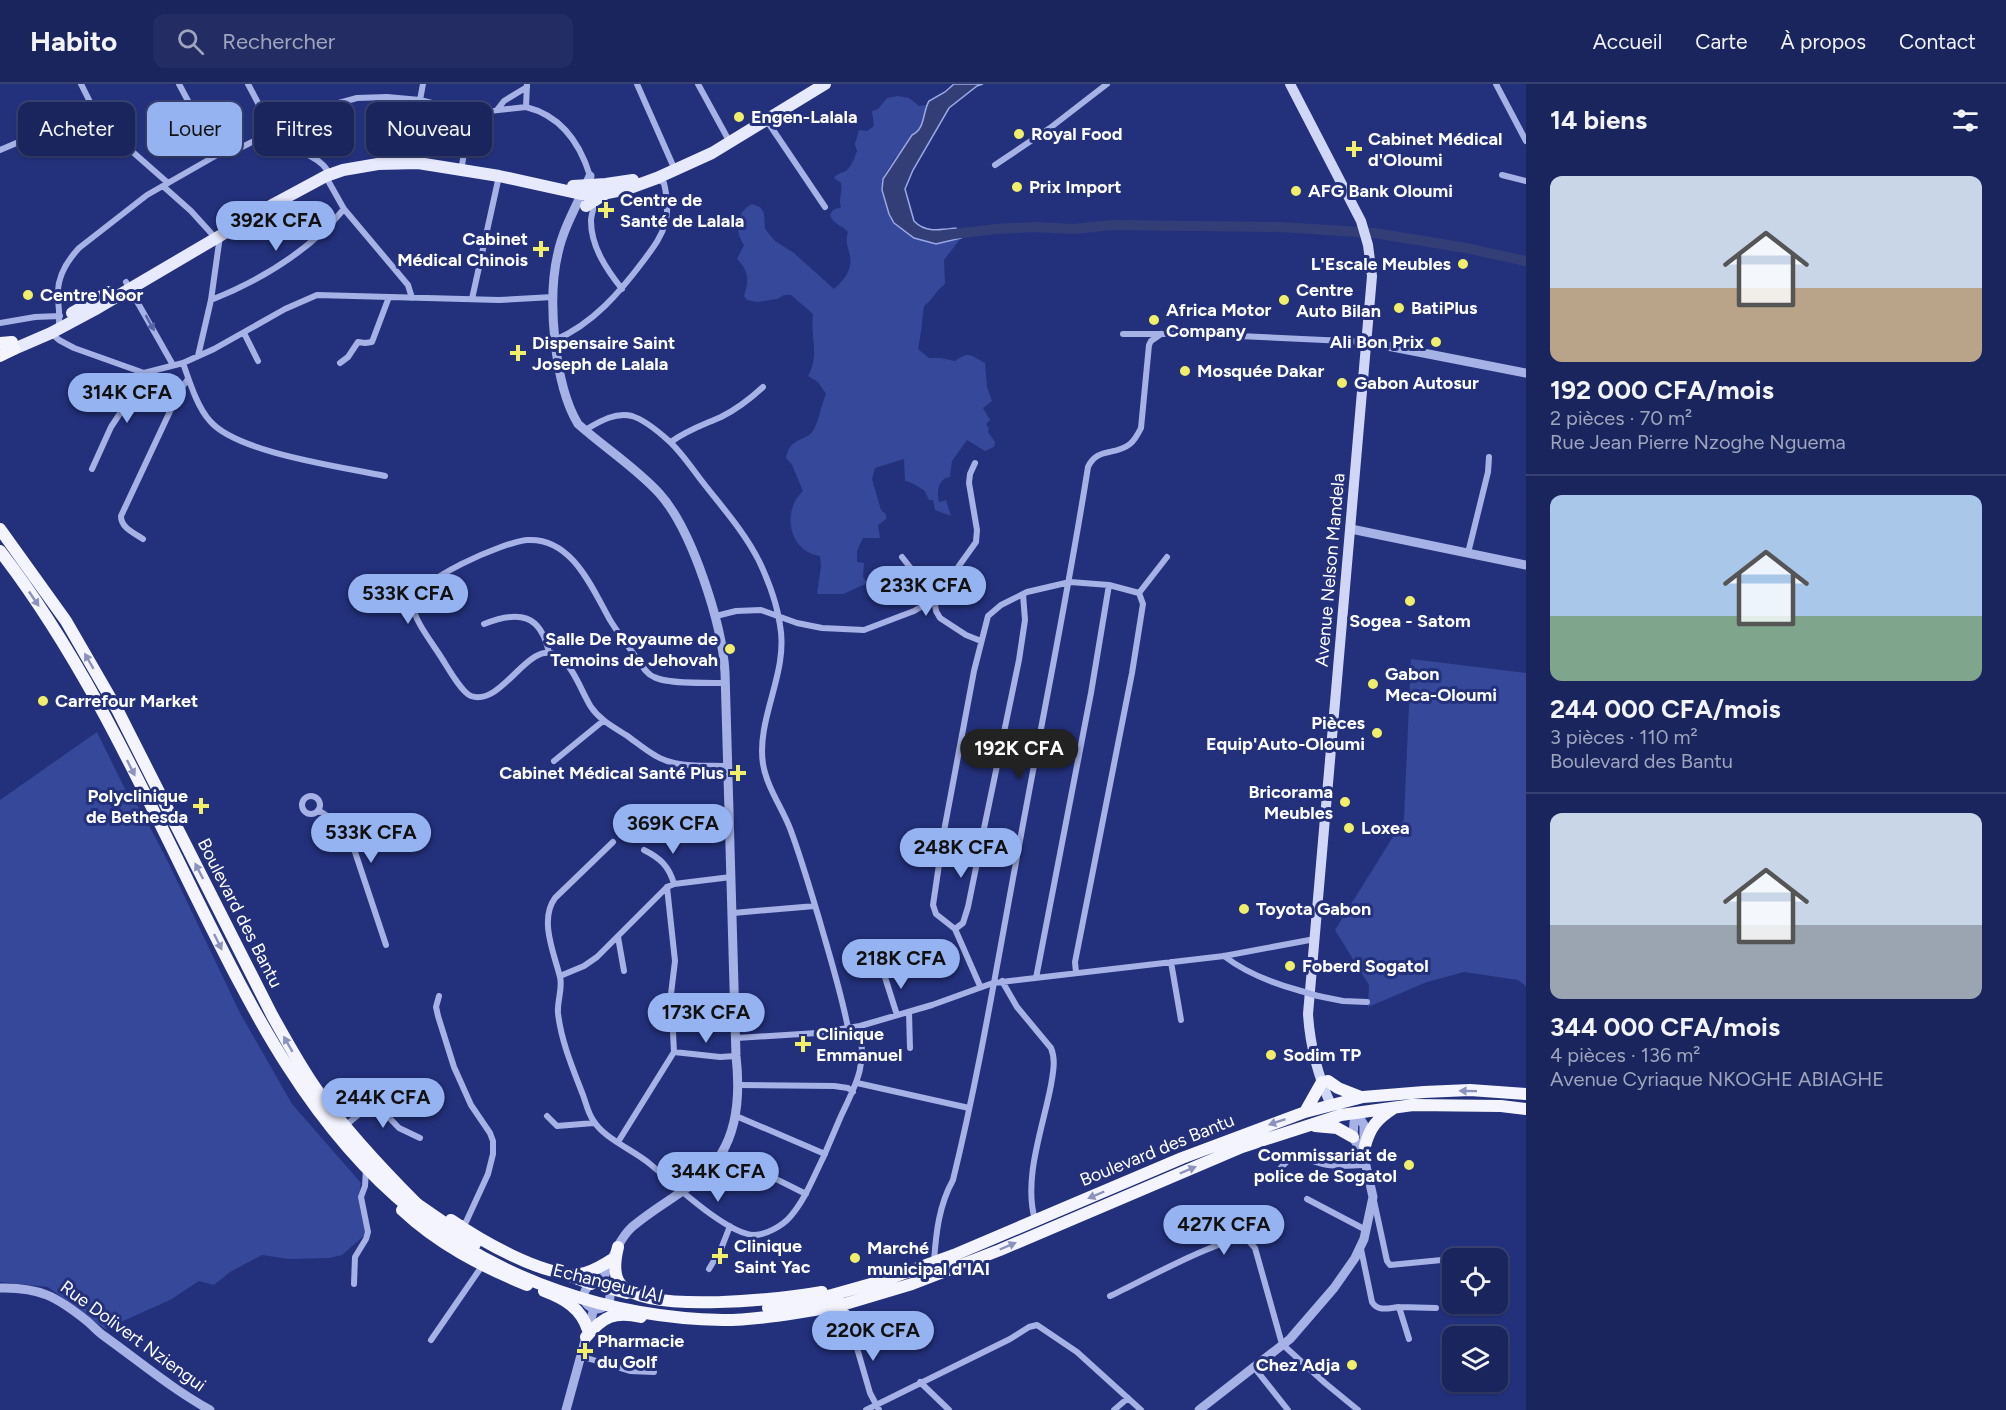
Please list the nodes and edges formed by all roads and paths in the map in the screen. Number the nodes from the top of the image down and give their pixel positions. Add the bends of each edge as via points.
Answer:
1 (81, 84) edge
2 (179, 84) edge
3 (248, 84) edge
4 (423, 84) edge
5 (637, 84) edge
6 (698, 84) edge
7 (814, 84) edge
8 (825, 84) edge
9 (1107, 84) edge
10 (1290, 84) edge
11 (1496, 84) edge
12 (527, 86) edge
13 (420, 100) junction
14 (90, 102) edge
15 (189, 102) edge
16 (258, 102) edge
17 (344, 102) edge
18 (428, 102) edge
19 (526, 107) junction
20 (492, 111) edge
21 (497, 111) junction
22 (765, 117) junction
23 (728, 137) junction
24 (1526, 141) edge
25 (18, 142) edge
26 (0, 150) edge
27 (135, 156) edge
28 (215, 156) edge
29 (307, 156) edge
30 (464, 156) edge
31 (462, 165) junction
32 (994, 165) dead end
33 (674, 168) junction
34 (326, 173) junction
35 (1503, 175) dead end
36 (499, 176) junction
37 (657, 178) junction
38 (531, 181) junction
39 (1526, 182) edge
40 (166, 185) junction
41 (589, 192) junction
42 (825, 207) dead end
43 (344, 209) junction
44 (216, 234) junction
45 (128, 285) junction
46 (622, 288) junction
47 (389, 297) junction
48 (553, 297) junction
49 (412, 298) junction
50 (472, 299) junction
51 (211, 300) junction
52 (0, 323) edge
53 (55, 325) junction
54 (244, 333) junction
55 (1123, 334) dead end
56 (1161, 334) junction
57 (555, 340) junction
58 (1366, 342) junction
59 (7, 345) edge
60 (0, 356) edge
61 (198, 356) junction
62 (258, 361) dead end
63 (183, 363) junction
64 (340, 363) dead end
65 (173, 365) junction
66 (144, 372) junction
67 (1526, 373) edge
68 (188, 379) junction
69 (763, 387) dead end
70 (585, 430) junction
71 (671, 442) junction
72 (1489, 457) dead end
73 (975, 463) dead end
74 (92, 469) dead end
75 (385, 476) dead end
76 (0, 522) edge
77 (1351, 529) junction
78 (0, 530) edge
79 (143, 539) dead end
80 (3, 550) edge
81 (1468, 553) junction
82 (902, 557) dead end
83 (1167, 557) dead end
84 (1526, 565) edge
85 (1070, 582) junction
86 (1109, 585) junction
87 (1138, 593) junction
88 (1023, 594) junction
89 (934, 598) junction
90 (778, 615) junction
91 (716, 616) junction
92 (484, 624) dead end
93 (981, 641) junction
94 (549, 653) junction
95 (725, 684) junction
96 (603, 721) junction
97 (554, 761) dead end
98 (727, 766) junction
99 (318, 810) dead end
100 (944, 831) junction
101 (982, 838) junction
102 (613, 842) dead end
103 (644, 850) dead end
104 (731, 877) junction
105 (670, 885) junction
106 (815, 906) junction
107 (733, 913) junction
108 (955, 929) junction
109 (618, 937) junction
110 (1315, 939) junction
111 (386, 945) dead end
112 (1224, 956) junction
113 (1171, 962) junction
114 (624, 971) dead end
115 (883, 971) dead end
116 (1076, 973) junction
117 (560, 976) junction
118 (1036, 978) junction
119 (1002, 981) junction
120 (993, 983) junction
121 (980, 986) junction
122 (438, 996) dead end
123 (1367, 1002) dead end
124 (909, 1012) junction
125 (897, 1015) junction
126 (1181, 1020) dead end
127 (860, 1026) junction
128 (848, 1028) junction
129 (736, 1038) junction
130 (910, 1048) dead end
131 (674, 1052) junction
132 (736, 1056) junction
133 (1323, 1080) junction
134 (857, 1083) junction
135 (739, 1085) junction
136 (853, 1092) junction
137 (1526, 1094) edge
138 (1363, 1097) junction
139 (1335, 1104) junction
140 (1396, 1107) junction
141 (969, 1108) junction
142 (1526, 1108) edge
143 (1305, 1112) junction
144 (547, 1116) dead end
145 (736, 1116) junction
146 (594, 1123) junction
147 (346, 1125) junction
148 (1305, 1126) junction
149 (1353, 1137) junction
150 (420, 1138) dead end
151 (618, 1142) junction
152 (722, 1152) junction
153 (825, 1154) junction
154 (1365, 1156) junction
155 (374, 1157) junction
156 (366, 1168) junction
157 (1278, 1171) dead end
158 (681, 1192) junction
159 (806, 1194) junction
160 (1373, 1197) junction
161 (1307, 1199) dead end
162 (415, 1207) junction
163 (1035, 1220) junction
164 (457, 1224) junction
165 (730, 1226) junction
166 (1366, 1230) junction
167 (1361, 1249) junction
168 (614, 1257) junction
169 (1442, 1259) edge
170 (934, 1262) junction
171 (482, 1266) junction
172 (709, 1269) dead end
173 (561, 1273) junction
174 (885, 1280) junction
175 (354, 1284) dead end
176 (600, 1285) junction
177 (0, 1288) edge
178 (632, 1293) junction
179 (554, 1295) junction
180 (1110, 1296) dead end
181 (595, 1306) junction
182 (1399, 1307) junction
183 (814, 1308) junction
184 (1436, 1308) dead end
185 (833, 1309) junction
186 (633, 1315) junction
187 (850, 1324) joint
188 (588, 1329) junction
189 (431, 1340) dead end
190 (1409, 1340) dead end
191 (1282, 1344) junction
192 (580, 1356) junction
193 (1253, 1366) junction
194 (654, 1372) dead end
195 (920, 1382) junction
196 (1128, 1398) junction
197 (877, 1408) edge
198 (210, 1410) edge
199 (566, 1410) edge
200 (866, 1410) edge
201 (949, 1410) edge
202 (1114, 1410) edge
203 (1141, 1410) edge
204 (1199, 1410) edge
205 (1288, 1410) edge
206 (1359, 1410) edge

1 - 14 street
2 - 15 street
3 - 16 street
4 - 13 street
5 - 33 street
6 - 23 street
7 - 22 main road
8 - 22 main road
9 - 32 street
10 - 58 main road, Avenue Nelson Mandela via 1361,221 1372,276
11 - 24 street
12 - 19 street
12 - 21 street via 504,101
13 - 17 street via 374,96
13 - 18 street
19 - 21 street
19 - 41 street via 554,119 571,134 586,161
20 - 21 street
22 - 23 main road
22 - 33 main road via 712,153
22 - 42 street
23 - 33 main road
25 - 26 street
27 - 40 street
28 - 40 street
29 - 34 street via 324,165
30 - 31 street
31 - 34 main road via 404,156 375,158
31 - 38 main road
33 - 37 main road
33 - 41 main road
34 - 36 main road via 402,162
34 - 43 street
34 - 44 main road
35 - 39 street
36 - 38 main road
36 - 50 street
37 - 41 main road via 627,189
37 - 46 street via 664,183 666,195 664,226 660,238
38 - 41 main road
40 - 44 street
40 - 53 street via 114,219 70,258 58,284
41 - 46 street via 595,242 605,267
41 - 48 street via 580,215 567,227 558,252
43 - 49 street via 408,285
43 - 51 street via 295,255
44 - 45 main road
44 - 51 street
45 - 53 main road
45 -> 65 street
46 - 57 street via 578,330
47 - 49 street
47 - 54 street via 317,296
47 - 64 street via 372,342 358,342
48 - 50 street
48 - 57 street
49 - 50 street
51 - 61 street
52 - 53 street via 35,317
53 - 59 main road
53 - 66 street via 58,340
54 - 61 street
54 - 62 street
55 - 56 street
56 - 58 street
56 - 85 street via 1149,345 1141,428 1136,438 1125,447 1097,456 1088,467
57 - 70 street via 564,392 573,415
58 - 67 street
58 - 77 main road, Avenue Nelson Mandela
59 - 60 highway
61 - 63 street
63 - 65 street
63 - 68 street
65 - 66 street
66 - 74 street via 111,427
68 - 75 street via 217,429 244,443
68 - 79 street via 121,516 124,527
69 - 71 street via 735,409 687,430
70 - 71 street via 610,417 632,416
70 - 91 street via 645,480 672,510
71 - 90 street via 745,537 766,578
72 - 81 street
73 - 89 street via 969,483 976,542
76 - 80 highway
77 - 81 street
77 - 110 main road, Avenue Nelson Mandela
78 - 80 highway, Boulevard des Bantu
147 -> 80 highway, Boulevard des Bantu via 318,1091 272,1015 112,700 66,621
80 -> 156 highway, Boulevard des Bantu via 91,690 246,997 284,1062 313,1107
81 - 84 street
82 - 89 street
83 - 87 street
85 - 86 street
85 - 88 street
85 - 120 street
86 - 87 street
86 - 118 street
87 - 116 street via 1143,604 1132,673 1075,962
88 - 93 street via 988,616
88 - 101 street via 1025,620 1019,660
89 - 90 street via 914,611 864,630 822,628
89 - 93 street via 940,618
90 - 91 street via 748,609
90 - 106 street via 781,650 765,730 763,765 790,829
91 - 95 street
92 - 94 street via 507,618 538,624
93 - 100 street
94 - 95 street via 531,659 489,694 472,696 427,635 413,603 428,584 484,552 521,541 545,543 560,549 581,570 650,676
94 - 96 street via 567,666
95 - 98 street
96 - 97 street
96 - 98 street via 663,759 688,765
98 - 104 street
99 - 111 street via 350,837
100 - 101 street
100 - 108 street via 933,905 936,914
101 - 108 street via 968,907 963,923
102 - 117 street via 550,907 553,957
103 - 105 street via 667,866
104 - 105 street
104 - 107 street
105 - 109 street
105 - 131 street via 675,961 671,1017
106 - 107 street
106 - 128 street
107 - 129 street
108 - 121 street
109 - 114 street
109 - 117 street via 589,963
110 - 112 street
110 - 133 main road, Avenue Nelson Mandela via 1308,1014 1310,1040
112 - 113 street
112 - 123 street, bridge via 1262,977 1301,991
113 - 116 street
113 - 126 street
115 - 125 street
116 - 118 street
117 - 146 street via 558,1013 563,1035
118 - 119 street
119 - 120 street
119 - 163 street via 1054,1056 1031,1183
120 - 121 street
120 - 141 street
121 - 124 street
122 - 164 street via 438,1016 454,1067 471,1105 490,1133 493,1148 488,1174 471,1214 466,1222
124 - 125 street
124 - 130 street
125 - 127 street
127 - 128 street
127 - 134 street via 863,1053
128 - 129 street
129 - 132 street
131 - 132 street
131 - 151 street
132 - 135 street
133 - 138 highway
133 - 139 main road, Avenue Nelson Mandela
133 - 143 highway
134 - 136 street
134 - 141 street
135 - 136 street via 834,1086
135 - 145 street
136 - 153 street
137 -> 138 highway, Boulevard des Bantu via 1452,1090
138 - 139 highway, Boulevard des Bantu
139 - 143 highway, Boulevard des Bantu
140 - 142 highway, Boulevard des Bantu via 1445,1104
140 - 148 highway, Boulevard des Bantu via 1354,1112
140 - 154 highway via 1375,1122
141 - 170 street via 953,1180 943,1200
143 -> 163 highway, Boulevard des Bantu
144 - 146 street via 556,1126
145 - 152 street
145 - 153 street
146 - 151 street
147 - 150 street via 374,1105 399,1128
147 - 155 highway, Boulevard des Bantu
148 - 149 highway via 1337,1128
185 -> 148 highway, Boulevard des Bantu via 934,1276 1242,1147
149 - 154 street
149 - 154 street via 1354,1122 1359,1117 1364,1125
151 - 158 street
152 - 158 street via 708,1171
152 - 159 street
153 - 159 street
154 - 157 street via 1330,1165 1299,1156 1288,1159
154 - 160 street
155 - 162 highway, Boulevard des Bantu
155 - 164 highway via 427,1204
156 - 162 highway, Boulevard des Bantu
156 - 171 highway via 409,1217
156 - 175 street via 361,1197 368,1232 356,1253
158 - 165 street
158 - 168 street via 632,1228
159 - 165 street via 782,1224 765,1233 754,1235
160 - 166 street
160 - 169 street via 1390,1265
161 - 166 street
162 - 183 highway, Echangeur IAI, bridge via 451,1239 506,1270 560,1292 618,1308 723,1320
163 - 170 highway, Boulevard des Bantu
164 - 173 highway via 494,1246
165 - 172 street
166 - 167 street
167 - 182 street via 1375,1307
167 - 191 street via 1334,1288
168 - 173 highway via 585,1273
168 - 176 street
168 - 178 highway via 616,1276 623,1288
170 - 174 highway, Boulevard des Bantu
171 - 179 highway
171 - 189 street
173 - 176 highway
174 - 178 highway via 816,1293 732,1302 682,1301
174 - 183 highway, Boulevard des Bantu
176 - 178 highway
176 - 181 street via 610,1298
176 - 181 street via 584,1294
177 - 198 street, Rue Dolivert Nziengui via 35,1290 60,1301 192,1401
179 - 181 highway
179 - 188 highway via 577,1309
180 - 191 street via 1218,1245 1246,1238 1255,1248
181 - 186 highway
181 - 188 street
182 - 184 street
182 - 190 street
183 - 185 highway, Boulevard des Bantu
183 - 186 highway via 769,1323 718,1325
185 - 187 highway via 847,1316
186 - 188 highway via 606,1317
187 - 197 street
188 - 192 street
191 - 193 street
191 - 206 street
192 - 194 street via 630,1371
192 - 199 street
193 - 204 street
193 - 205 street
195 - 196 street via 1037,1325 1077,1352
195 - 197 street
195 - 201 street
196 - 202 street
196 - 203 street
197 - 200 street

